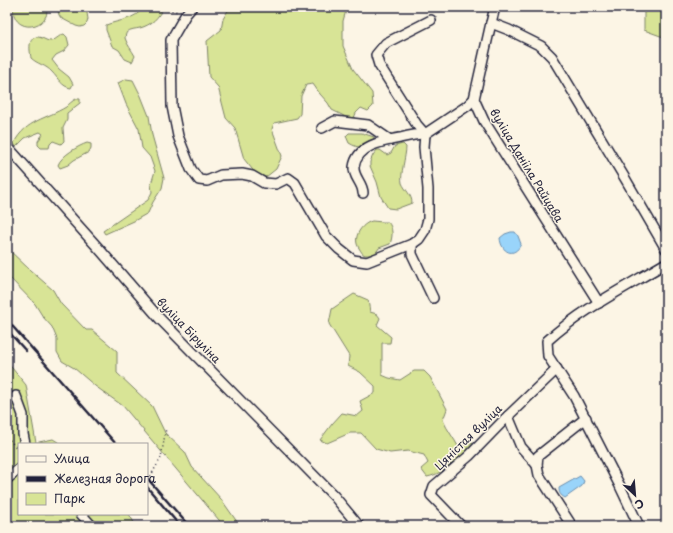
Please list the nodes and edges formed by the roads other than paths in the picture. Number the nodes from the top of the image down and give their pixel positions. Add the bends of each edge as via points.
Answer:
1 (495, 7) edge
2 (189, 10) edge
3 (431, 20) dead end
4 (491, 23) junction
5 (474, 99) junction
6 (322, 128) dead end
7 (424, 134) junction
8 (390, 140) junction
9 (7, 146) edge
10 (362, 193) dead end
11 (412, 244) junction
12 (666, 249) edge
13 (666, 263) edge
14 (433, 298) dead end
15 (598, 303) junction
16 (557, 369) junction
17 (16, 396) dead end
18 (508, 416) junction
19 (586, 418) junction
20 (25, 443) edge
21 (537, 465) junction
22 (18, 470) edge
23 (7, 479) edge
24 (82, 515) edge
25 (87, 524) edge
26 (359, 526) edge
27 (462, 526) edge
28 (572, 526) edge
29 (639, 526) edge

1 - 4 street
2 - 11 street via 171,40 172,106 178,136 191,169 199,180 207,181 221,175 242,174 264,183 276,184 288,178 295,183 326,236 353,260 367,262
3 - 7 street via 386,43 376,55 379,65
4 - 5 street
4 - 12 street via 541,46 552,57
5 - 7 street
5 - 15 street, вуліца Данііла Райцава via 484,121
6 - 8 street via 335,121 368,125
7 - 8 street
7 - 11 street via 428,219 425,230
8 - 10 street via 370,146 357,158 354,172 363,188
9 - 26 street, вуліца Біруліна via 160,319 334,496
11 - 14 street via 412,254
13 - 15 street
15 - 16 street via 547,341 548,356
16 - 18 street, Цяністая вуліца
16 - 19 street
17 - 20 street via 23,415
18 - 21 street via 521,447
18 - 27 street, Цяністая вуліца via 432,490 431,495
19 - 21 street via 538,456
19 - 29 street
21 - 28 street via 539,475
22 - 23 street
24 - 25 street

